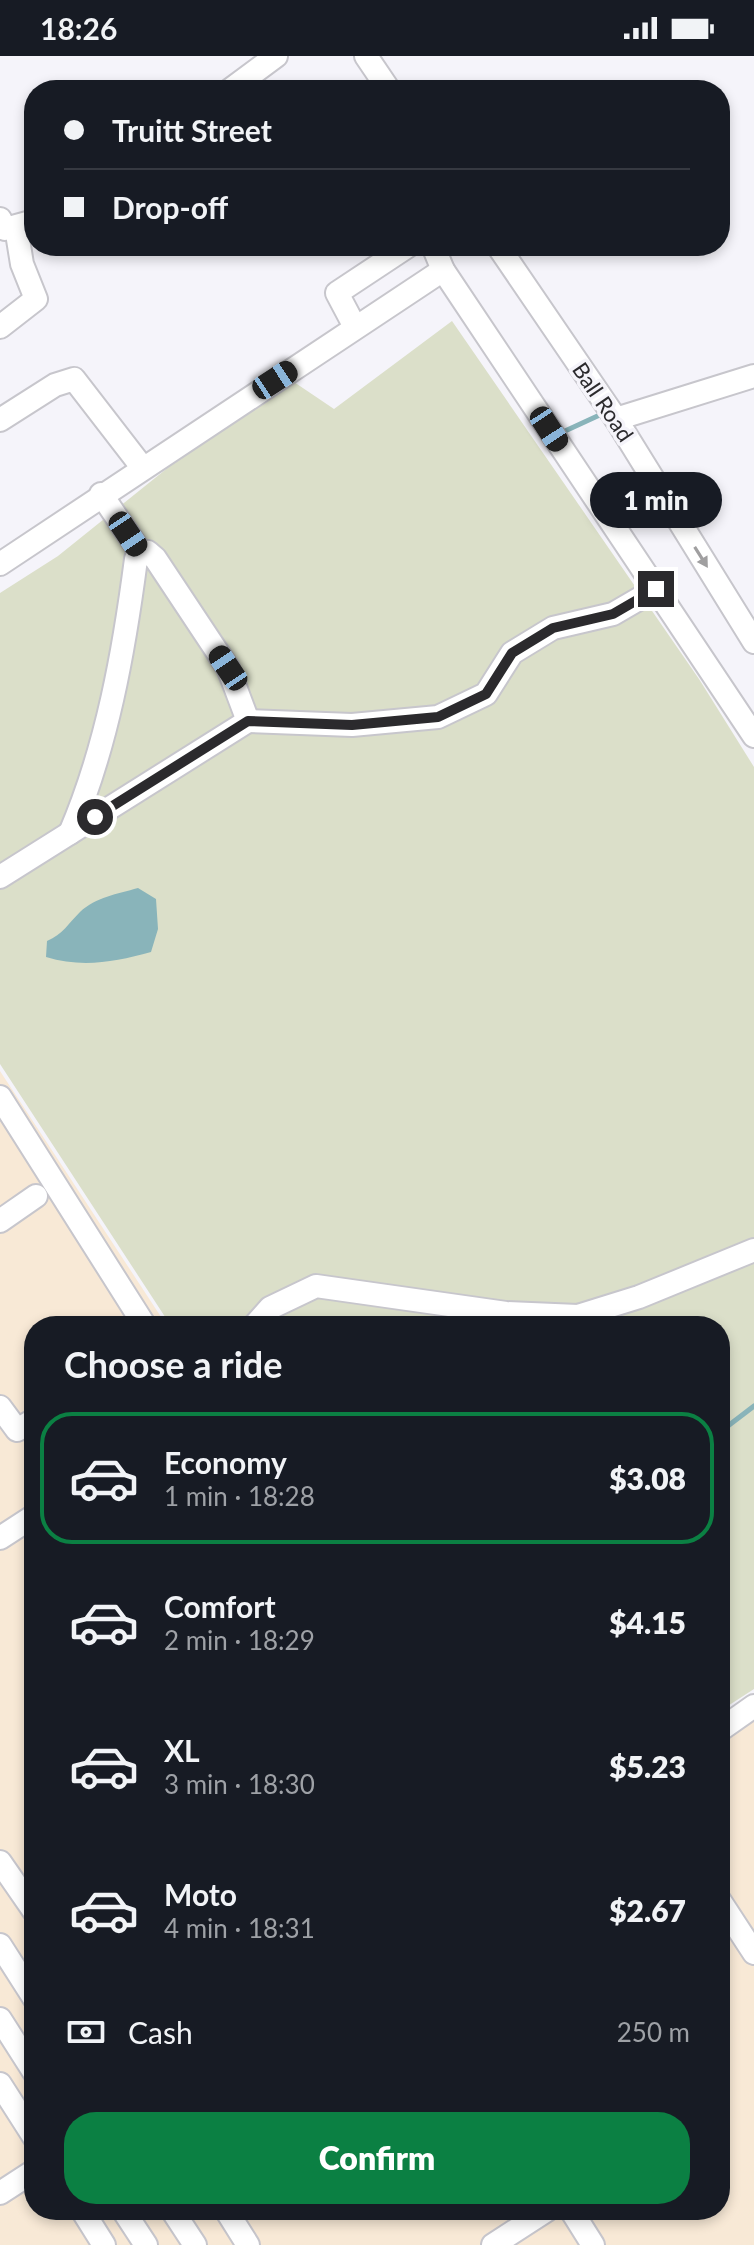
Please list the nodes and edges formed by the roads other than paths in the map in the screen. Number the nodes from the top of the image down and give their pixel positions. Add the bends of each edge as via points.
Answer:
1 (276, 56) edge
2 (366, 56) edge
3 (244, 80) edge
4 (382, 80) edge
5 (17, 222) edge
6 (393, 256) edge
7 (437, 256) edge
8 (505, 256) edge
9 (443, 270) junction
10 (0, 327) edge
11 (355, 327) junction
12 (754, 376) edge
13 (611, 412) junction
14 (0, 420) edge
15 (142, 467) junction
16 (101, 494) junction
17 (141, 553) junction
18 (0, 564) edge
19 (656, 589) junction
20 (754, 642) edge
21 (248, 721) junction
22 (754, 736) edge
23 (70, 833) junction
24 (0, 877) edge
25 (0, 1097) edge
26 (36, 1196) dead end
27 (0, 1221) edge
28 (754, 1250) edge
29 (139, 1316) edge
30 (263, 1316) edge
31 (578, 1316) edge
32 (578, 1316) edge
33 (0, 1407) edge
34 (24, 1426) edge
35 (24, 1522) edge
36 (0, 1538) edge
37 (754, 1706) edge
38 (730, 1723) edge
39 (0, 1862) edge
40 (24, 1897) edge
41 (730, 1916) edge
42 (0, 1945) edge
43 (754, 1953) edge
44 (24, 1982) edge
45 (0, 2019) edge
46 (24, 2056) edge
47 (0, 2084) edge
48 (24, 2121) edge
49 (24, 2177) edge
50 (0, 2193) edge
51 (88, 2220) edge
52 (130, 2220) edge
53 (179, 2220) edge
54 (232, 2220) edge
55 (532, 2220) edge
56 (577, 2220) edge
57 (104, 2245) edge
58 (146, 2245) edge
59 (195, 2245) edge
60 (248, 2245) edge
61 (493, 2245) edge
62 (593, 2245) edge

1 - 3 street
2 - 4 street
5 - 10 street via 22,264 36,299
6 - 11 street via 337,293
7 - 9 street
8 - 13 street, Ball Road
9 - 11 street
9 - 19 street
11 - 15 street
12 - 13 street
13 -> 20 street, Ball Road
14 - 15 street via 74,379
15 - 16 street
16 - 17 street
16 - 18 street
17 - 21 street via 155,558 228,668
17 - 23 street via 104,734
19 - 21 street via 613,614 553,628 512,653 486,694 438,717 352,725
19 - 22 street
21 - 23 street
23 - 24 street
25 - 29 street
26 - 27 street
28 - 32 street
30 - 31 street via 316,1286 506,1313
33 - 34 street via 17,1430
35 - 36 street
37 - 38 street
39 - 40 street
41 - 43 street
42 - 44 street
45 - 46 street
47 - 48 street
49 - 50 street
51 - 57 street
52 - 58 street
53 - 59 street
54 - 60 street
55 - 61 street
56 - 62 street

